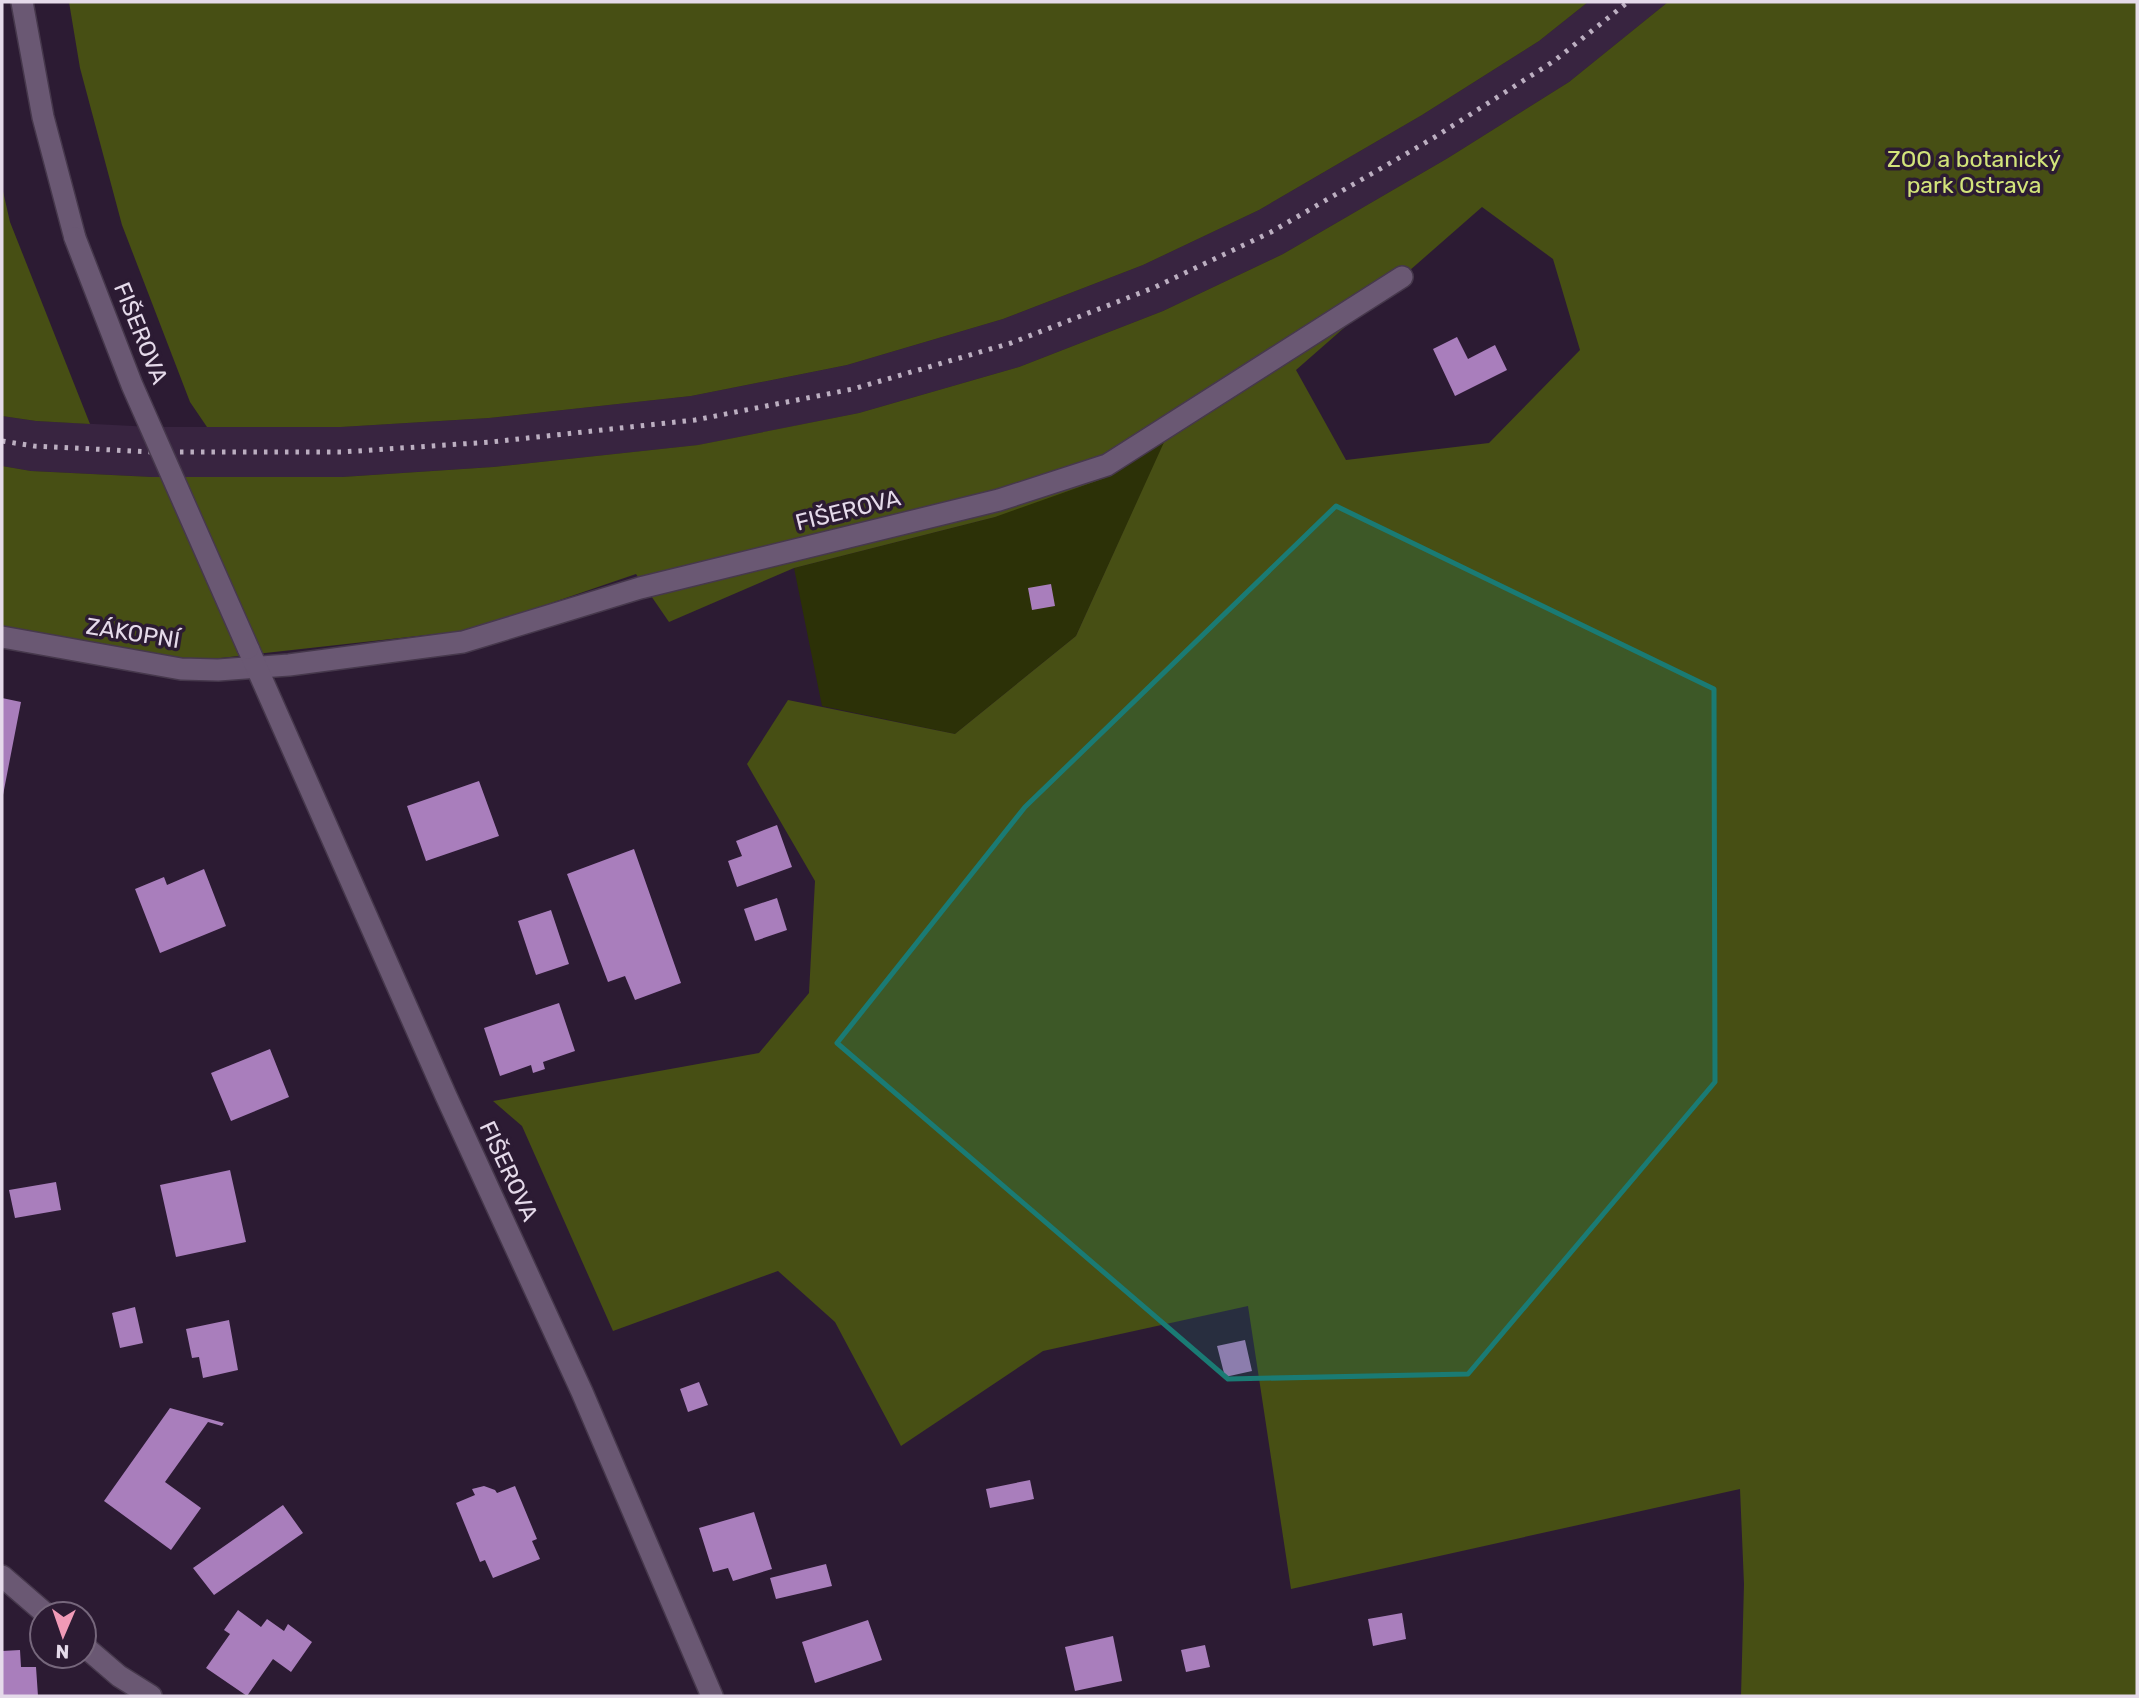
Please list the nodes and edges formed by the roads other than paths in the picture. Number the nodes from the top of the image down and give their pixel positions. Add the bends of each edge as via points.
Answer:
1 (22, 2) edge
2 (1402, 277) dead end
3 (2, 637) edge
4 (257, 667) junction
5 (2, 1576) edge
6 (30, 1600) edge
7 (98, 1658) edge
8 (151, 1696) edge
9 (712, 1696) edge

1 - 4 street, FIŠEROVA, bridge via 43,117 75,238 132,385
2 - 4 street, FIŠEROVA via 1107,465 999,500 640,589 463,642
3 - 4 street, ZÁKOPNÍ via 181,668
4 - 9 street, FIŠEROVA via 582,1392
5 - 6 street
7 - 8 street

